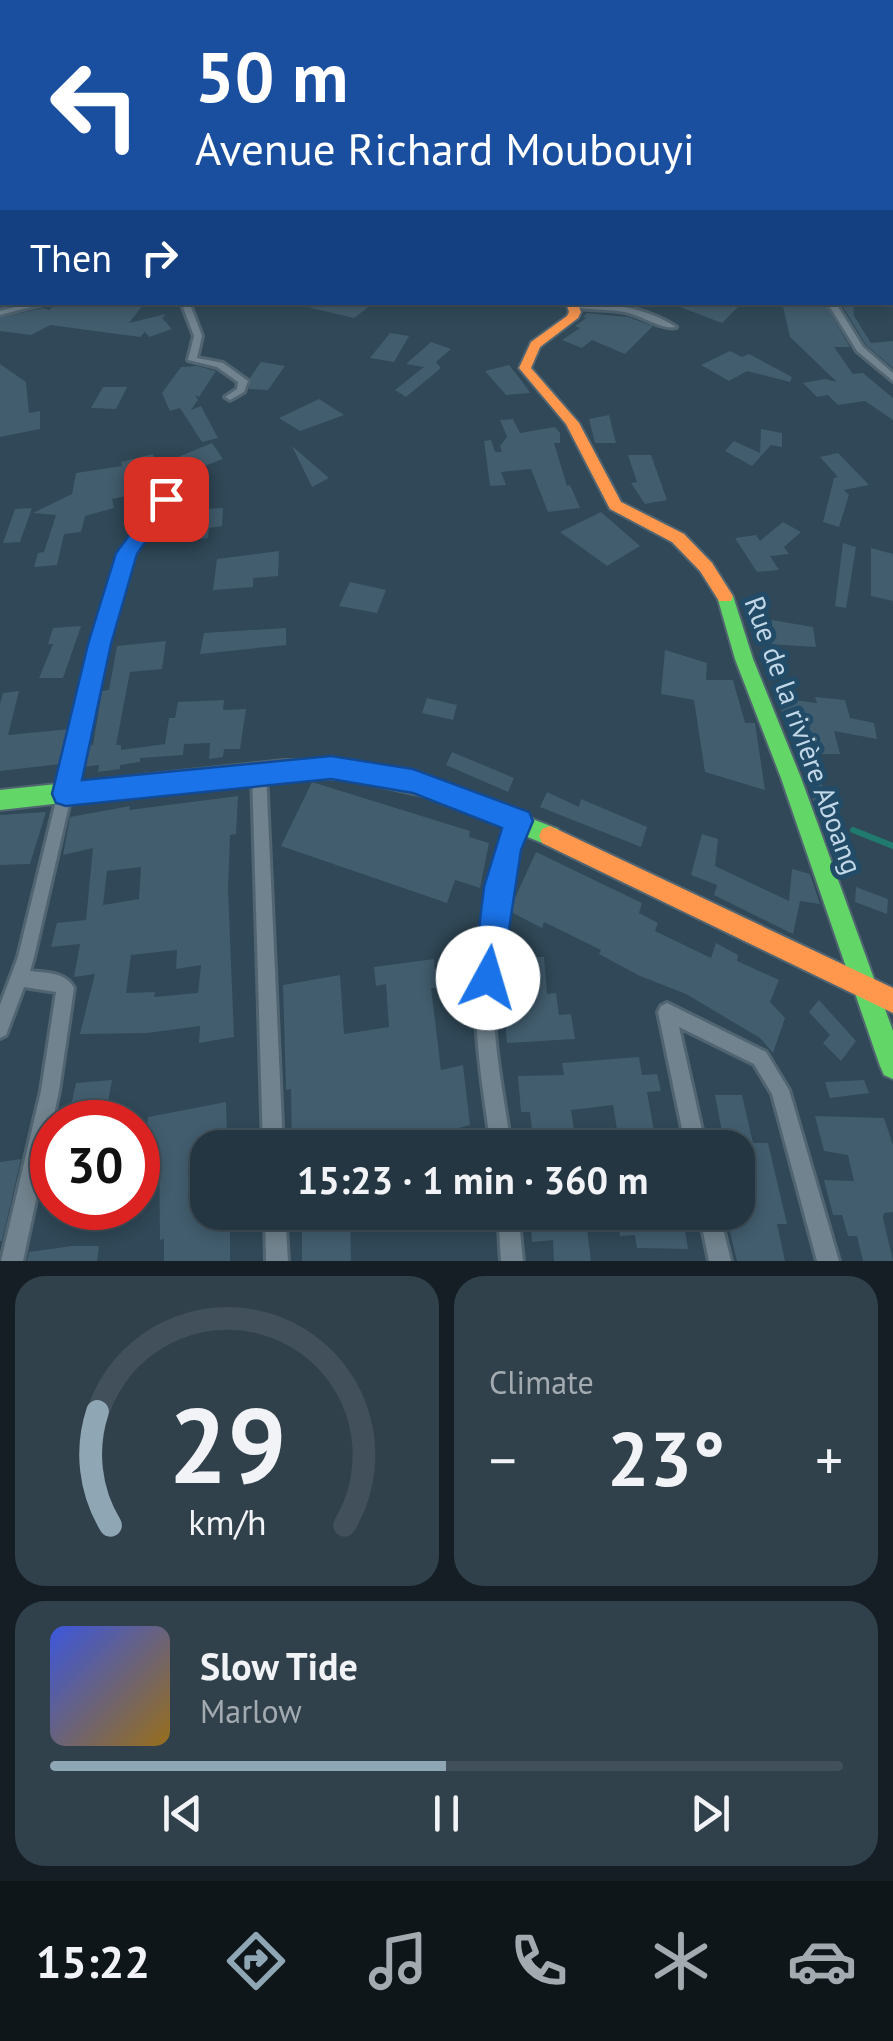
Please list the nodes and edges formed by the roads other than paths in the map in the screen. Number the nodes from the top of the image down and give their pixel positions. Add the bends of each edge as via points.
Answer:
1 (34, 305) edge
2 (186, 305) edge
3 (572, 305) edge
4 (583, 305) edge
5 (832, 305) edge
6 (0, 314) edge
7 (672, 326) dead end
8 (893, 378) edge
9 (230, 398) dead end
10 (166, 499) dead end
11 (259, 772) junction
12 (66, 794) junction
13 (0, 800) edge
14 (519, 821) junction
15 (19, 978) junction
16 (866, 989) junction
17 (893, 1002) edge
18 (0, 1029) edge
19 (893, 1066) edge
20 (271, 1130) edge
21 (498, 1130) edge
22 (692, 1130) edge
23 (276, 1230) edge
24 (509, 1230) edge
25 (714, 1230) edge
26 (12, 1261) edge
27 (277, 1261) edge
28 (512, 1261) edge
29 (720, 1261) edge
30 (828, 1261) edge

1 - 6 street
2 - 9 street via 198,336 192,360 220,365 242,381
3 - 16 street, Rue de la rivière Aboang via 572,318 531,347 525,368 572,422 615,506 678,538 726,598
4 - 7 street via 626,309
5 - 8 street via 860,349
10 - 12 street via 127,553
11 - 12 street
11 - 14 street via 382,773
11 - 20 street
12 - 13 street
12 - 15 street
14 - 16 street
14 - 21 street via 499,887 485,1016
15 - 18 street
15 - 26 street via 65,988
16 - 17 street
16 - 19 street
22 - 30 street via 667,1012 760,1058 780,1090
23 - 27 street
24 - 28 street
25 - 29 street

